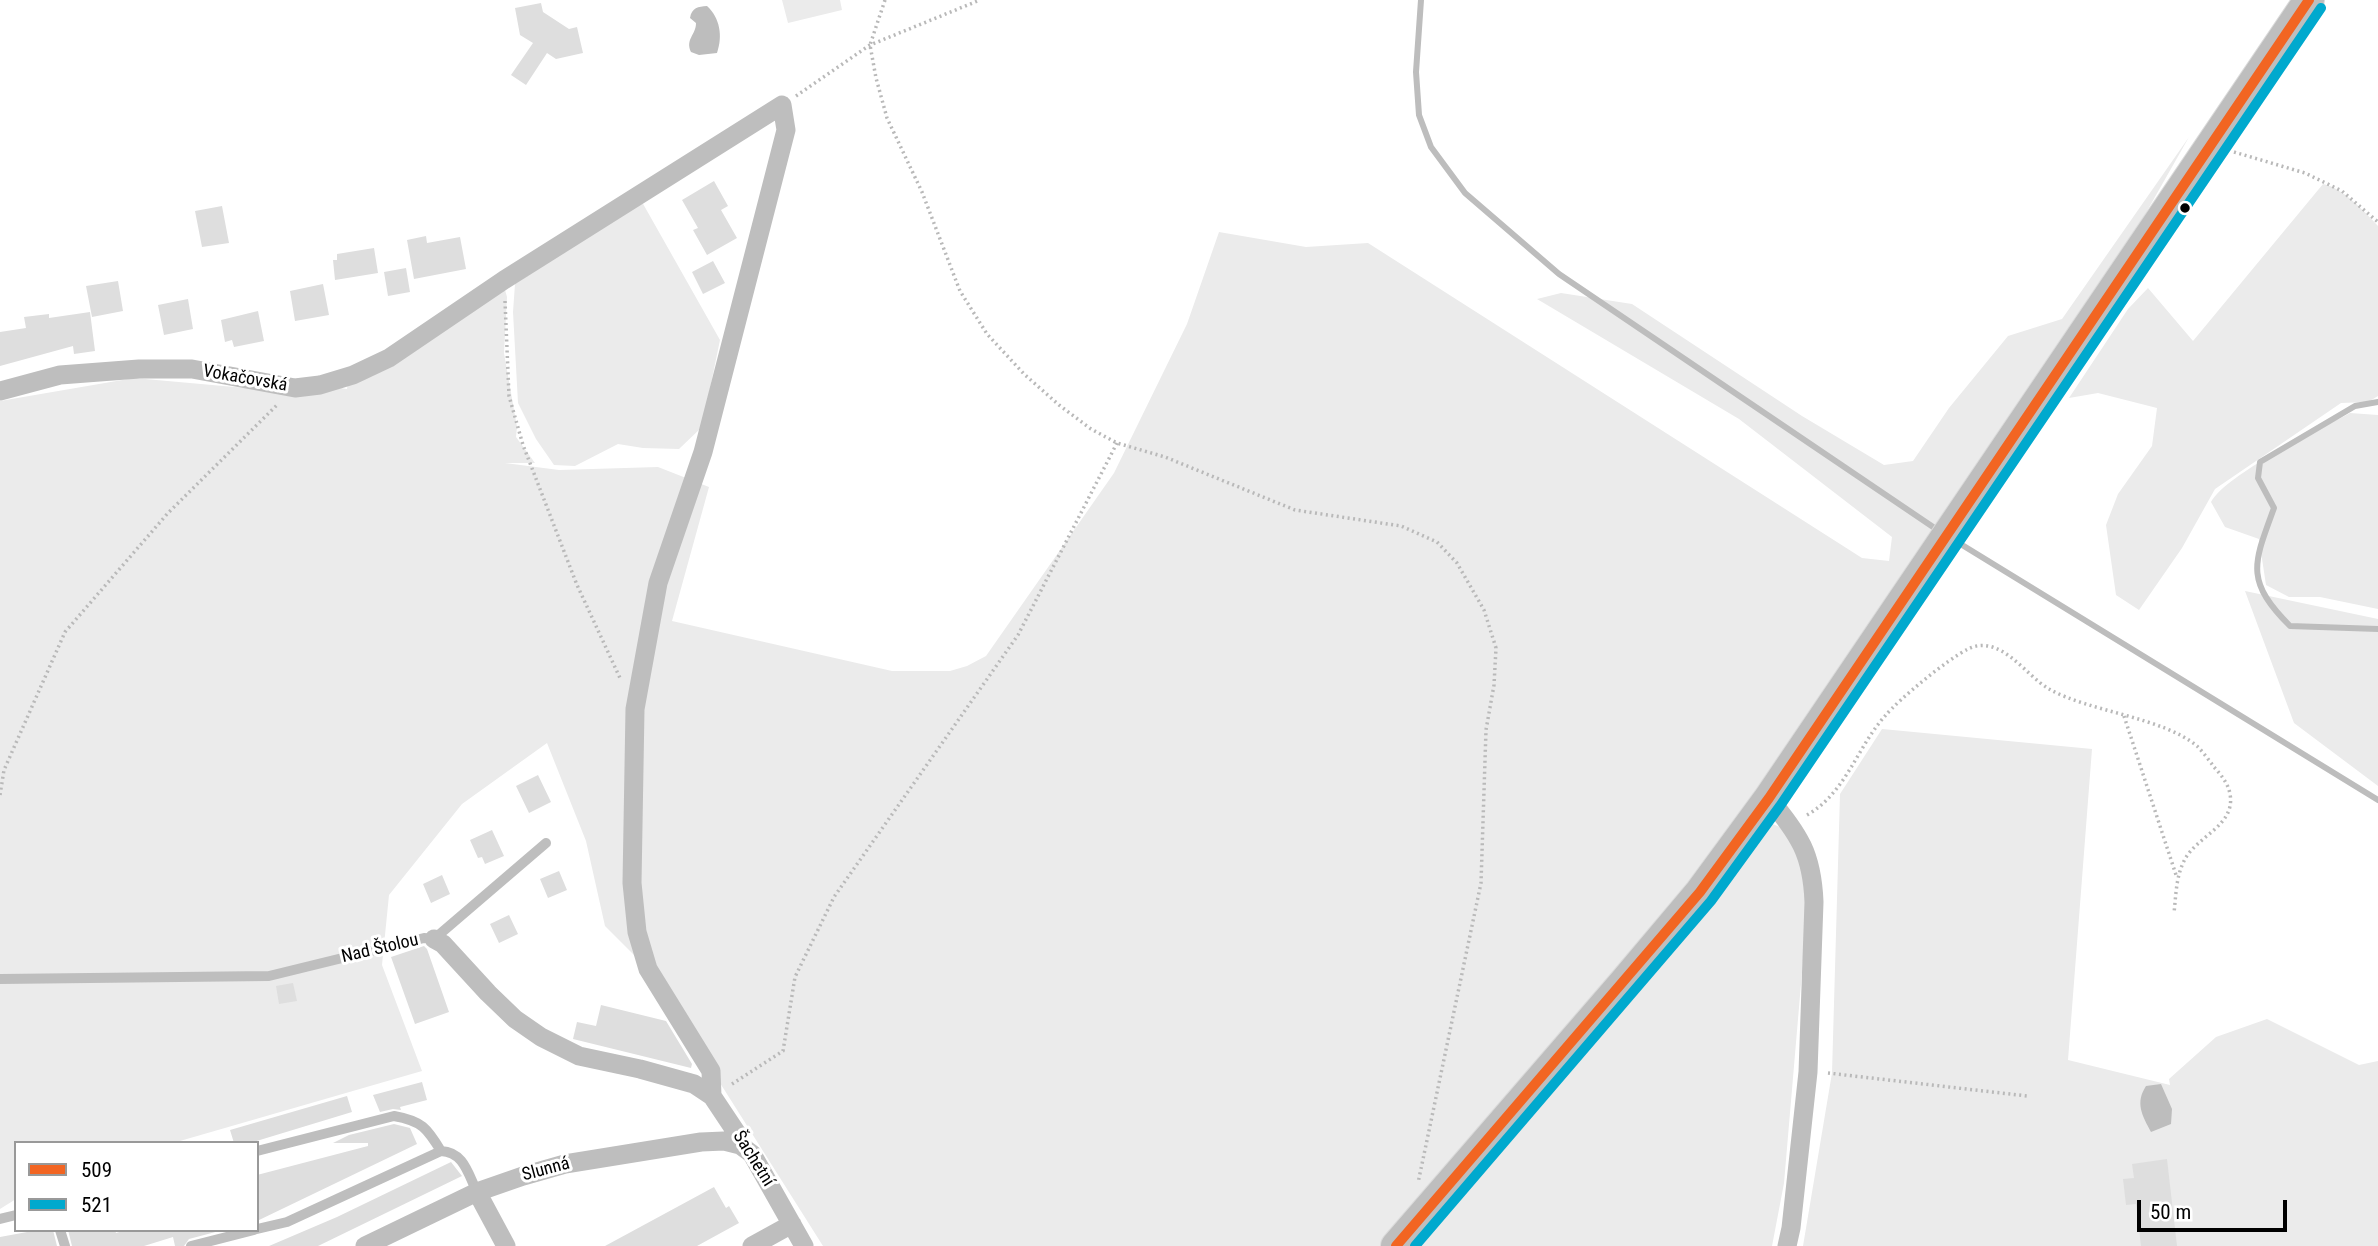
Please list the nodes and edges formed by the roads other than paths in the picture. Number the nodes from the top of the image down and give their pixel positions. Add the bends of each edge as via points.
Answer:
1 (2309, 0) edge
2 (0, 391) edge
3 (1769, 798) junction
4 (546, 843) dead end
5 (435, 939) junction
6 (0, 979) edge
7 (712, 1096) junction
8 (740, 1145) junction
9 (259, 1151) edge
10 (441, 1151) junction
11 (477, 1192) junction
12 (792, 1224) junction
13 (259, 1229) edge
14 (248, 1232) edge
15 (1405, 1235) edge
16 (191, 1246) edge
17 (365, 1246) edge
18 (506, 1246) edge
19 (752, 1246) edge
20 (804, 1246) edge
21 (1787, 1246) edge

1 - 3 main road
2 - 7 street, Vokačovská via 60,375 139,369 191,369 295,388 353,375 389,358 782,105 786,130 703,452 658,583 635,709 632,883 637,932 648,969 712,1071
3 - 15 main road via 1700,892
3 - 21 street via 1809,858 1814,902 1808,1072
4 - 5 lane
5 - 6 lane, Nad Štolou via 424,937 269,976
5 - 7 street, Nad Štolou via 515,1019 541,1037 579,1056 694,1084
7 - 8 street, Šachetní
8 - 11 street, Slunná via 701,1142 565,1164
8 - 12 street, Šachetní via 752,1154
9 - 10 lane via 394,1116 414,1119 429,1131
10 - 11 lane via 460,1157
10 - 13 lane via 287,1222
11 - 17 street, Slunná
11 - 18 street
12 - 19 street
12 - 20 street, Šachetní
14 - 16 lane

